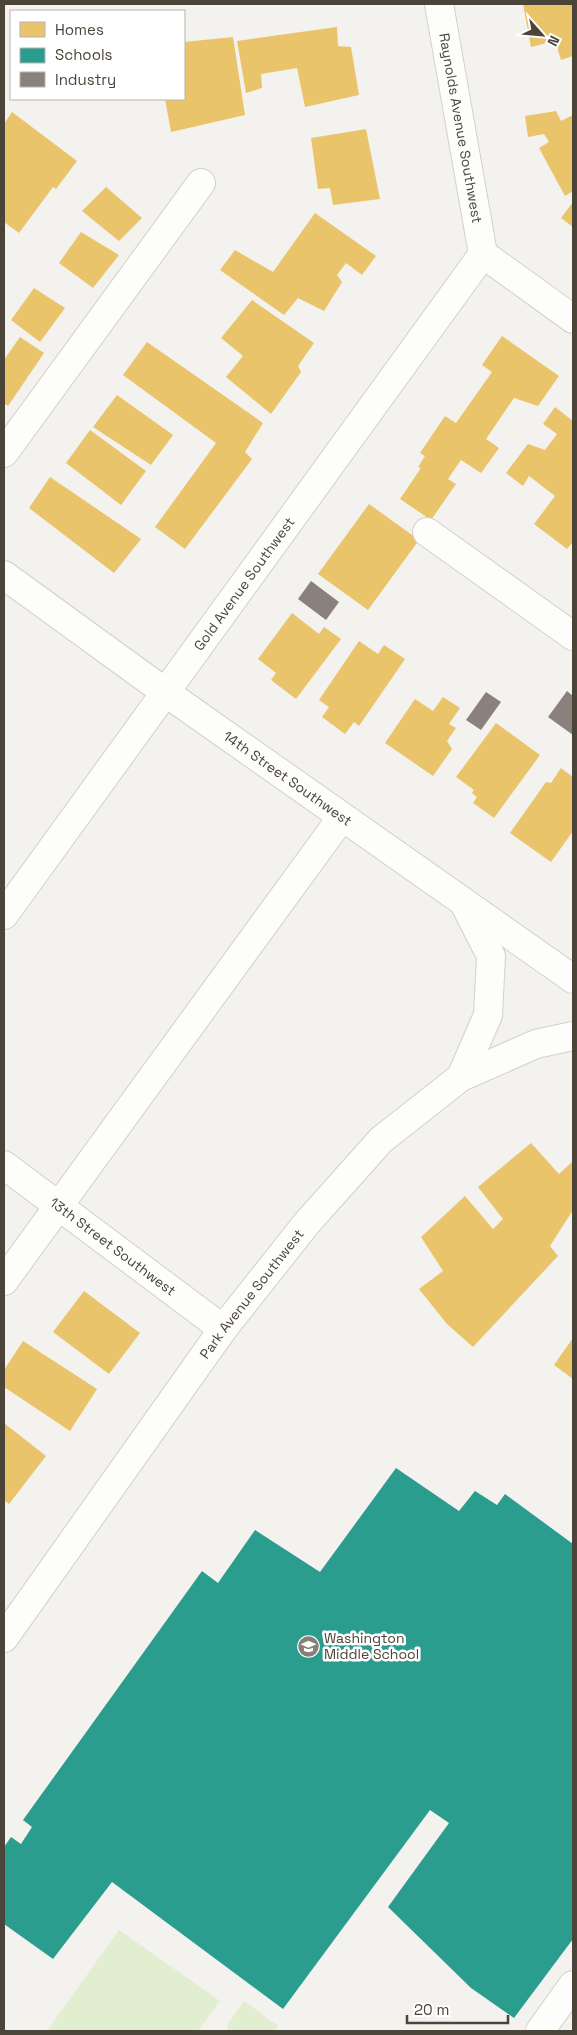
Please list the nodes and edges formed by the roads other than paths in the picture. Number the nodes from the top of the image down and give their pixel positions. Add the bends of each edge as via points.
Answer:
1 (439, 4) edge
2 (202, 183) dead end
3 (483, 254) junction
4 (573, 319) edge
5 (4, 453) edge
6 (427, 532) dead end
7 (4, 575) edge
8 (573, 636) edge
9 (165, 692) junction
10 (342, 817) junction
11 (464, 902) junction
12 (4, 915) edge
13 (573, 979) edge
14 (573, 1036) edge
15 (461, 1077) junction
16 (4, 1165) edge
17 (59, 1206) junction
18 (4, 1281) edge
19 (223, 1329) junction
20 (4, 1638) edge
21 (573, 1985) edge
22 (540, 2031) edge

1 - 3 street, Raynolds Avenue Southwest
2 - 5 street
3 - 4 street
3 - 9 street, Gold Avenue Southwest
6 - 8 street
7 - 9 street, 14th Street Southwest
9 - 10 street, 14th Street Southwest
9 - 12 street, Gold Avenue Southwest
10 - 11 street, 14th Street Southwest
10 - 17 street
11 - 13 street, 14th Street Southwest
11 - 15 street via 492,956 488,1015
14 - 15 street, Park Avenue Southwest via 536,1044
15 - 19 street, Park Avenue Southwest via 380,1140 306,1224
16 - 17 street, 13th Street Southwest
17 - 18 street
17 - 19 street, 13th Street Southwest
19 - 20 street, Park Avenue Southwest
21 - 22 street

